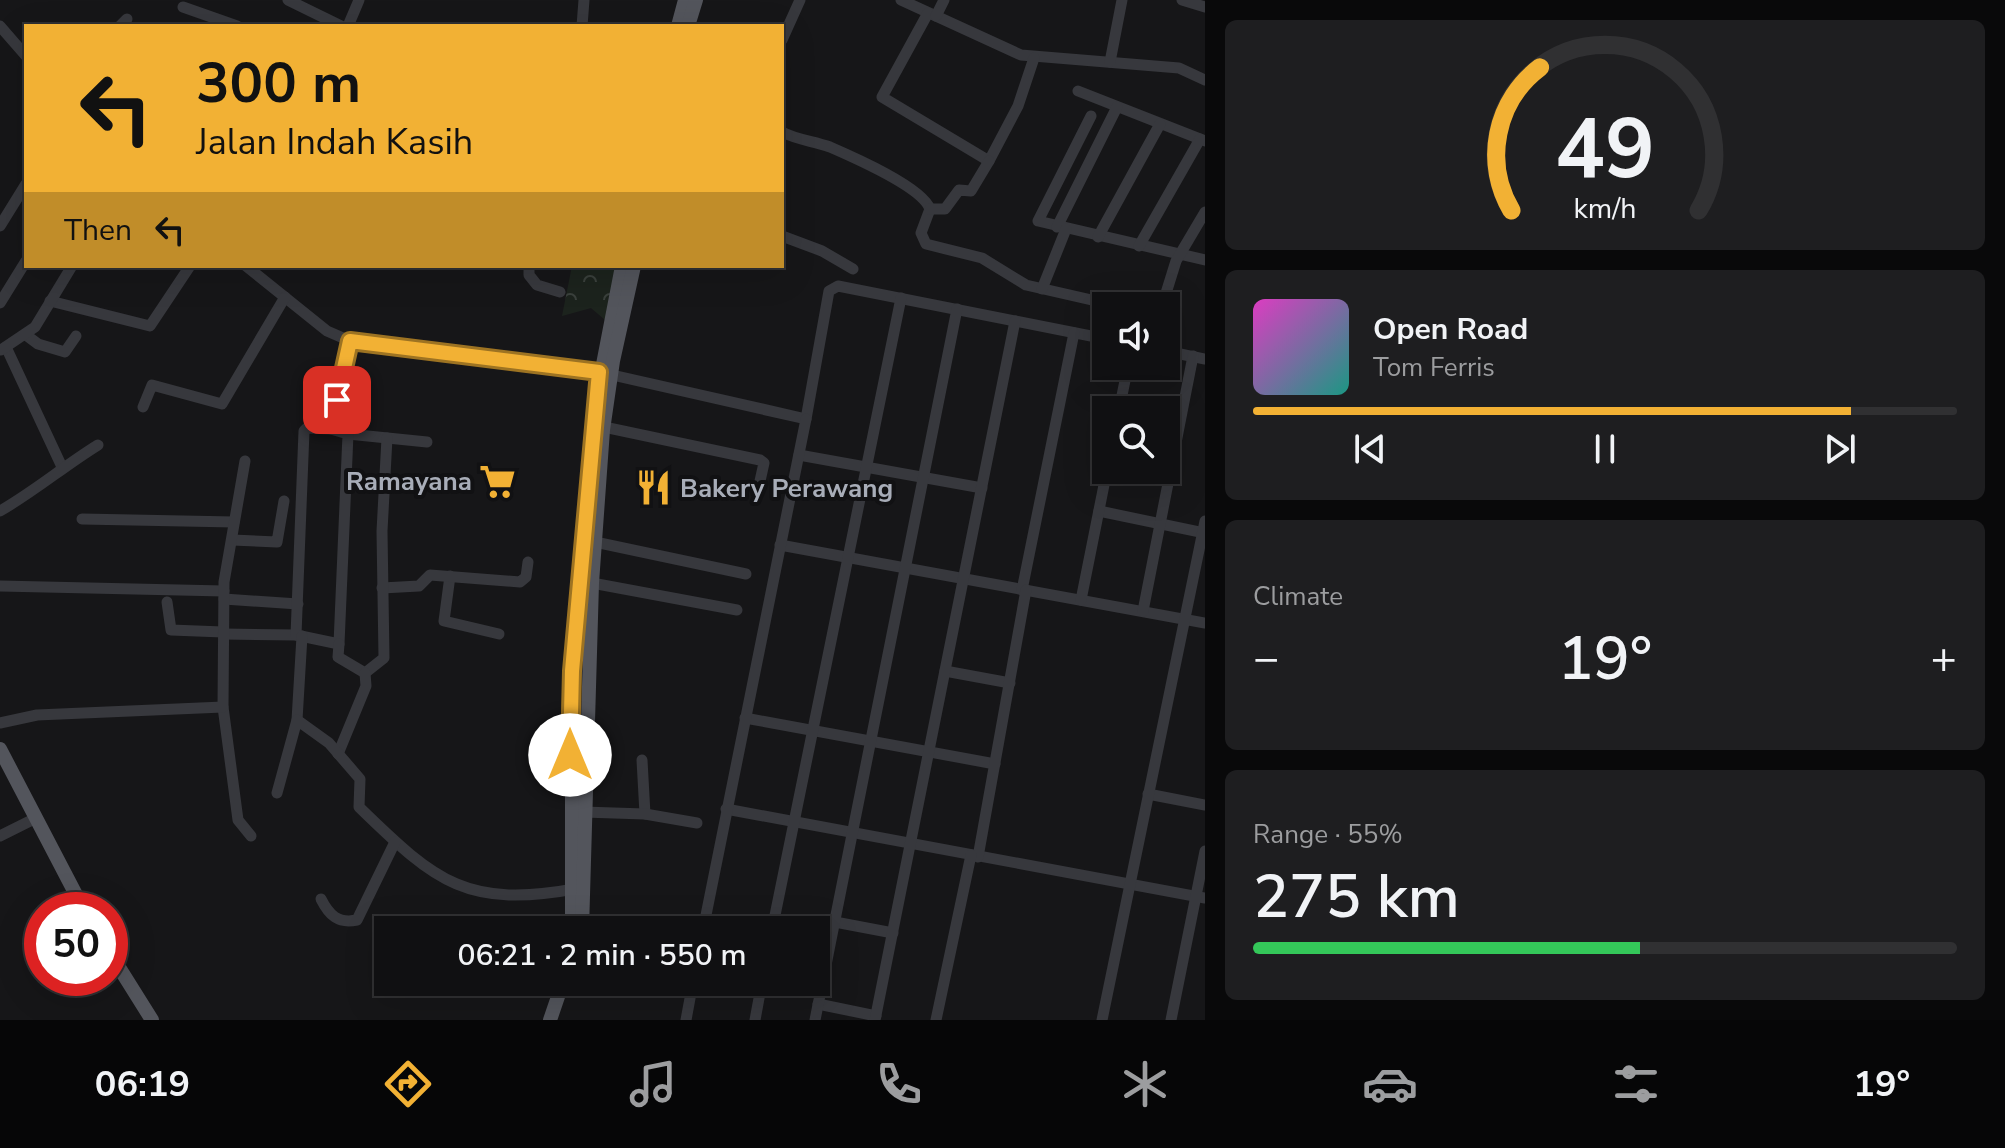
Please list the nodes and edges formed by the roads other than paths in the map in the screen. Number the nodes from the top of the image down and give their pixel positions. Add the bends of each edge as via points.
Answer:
1 (288, 0) edge
2 (359, 0) edge
3 (584, 0) edge
4 (685, 0) edge
5 (696, 0) edge
6 (800, 0) edge
7 (901, 0) edge
8 (944, 0) edge
9 (1122, 0) edge
10 (1182, 0) edge
11 (183, 7) dead end
12 (1205, 7) edge
13 (932, 14) junction
14 (231, 24) edge
15 (346, 24) edge
16 (348, 24) edge
17 (582, 24) edge
18 (679, 24) edge
19 (689, 24) edge
20 (0, 26) edge
21 (784, 36) edge
22 (24, 54) edge
23 (1034, 58) junction
24 (1110, 62) junction
25 (1205, 80) edge
26 (1078, 91) dead end
27 (1117, 107) junction
28 (1091, 116) dead end
29 (1160, 124) junction
30 (784, 133) edge
31 (1202, 140) edge
32 (989, 161) junction
33 (24, 187) edge
34 (930, 209) junction
35 (1205, 212) edge
36 (0, 226) edge
37 (1062, 228) junction
38 (784, 237) edge
39 (1098, 237) junction
40 (1139, 246) junction
41 (1181, 255) junction
42 (1205, 260) edge
43 (24, 264) edge
44 (71, 268) edge
45 (189, 268) edge
46 (249, 268) edge
47 (529, 268) edge
48 (622, 268) edge
49 (633, 268) edge
50 (853, 269) dead end
51 (1042, 289) junction
52 (560, 292) dead end
53 (1167, 292) edge
54 (285, 297) junction
55 (901, 298) junction
56 (1092, 300) edge
57 (50, 301) junction
58 (0, 303) edge
59 (957, 309) junction
60 (1015, 321) junction
61 (1074, 333) junction
62 (26, 335) junction
63 (76, 336) dead end
64 (1092, 336) edge
65 (350, 341) junction
66 (3, 349) edge
67 (1199, 358) edge
68 (605, 374) junction
69 (143, 407) dead end
70 (806, 419) junction
71 (604, 427) junction
72 (331, 429) junction
73 (348, 434) junction
74 (387, 438) junction
75 (427, 442) dead end
76 (98, 445) dead end
77 (799, 455) junction
78 (245, 461) dead end
79 (62, 467) junction
80 (865, 467) junction
81 (923, 478) junction
82 (760, 481) dead end
83 (1104, 484) edge
84 (982, 488) junction
85 (284, 501) dead end
86 (0, 511) edge
87 (1099, 511) junction
88 (82, 519) dead end
89 (234, 522) junction
90 (1160, 523) junction
91 (1204, 529) edge
92 (232, 540) junction
93 (595, 542) junction
94 (780, 545) junction
95 (847, 557) junction
96 (528, 562) dead end
97 (906, 568) junction
98 (746, 574) dead end
99 (450, 576) junction
100 (964, 579) junction
101 (592, 583) junction
102 (0, 586) edge
103 (382, 588) junction
104 (1024, 590) junction
105 (224, 595) junction
106 (1081, 600) junction
107 (167, 602) dead end
108 (298, 604) junction
109 (737, 610) dead end
110 (1143, 611) junction
111 (1186, 619) junction
112 (1205, 623) edge
113 (223, 633) junction
114 (499, 634) dead end
115 (299, 635) junction
116 (339, 644) junction
117 (945, 671) junction
118 (365, 673) junction
119 (1010, 683) junction
120 (223, 707) junction
121 (745, 718) junction
122 (297, 720) junction
123 (0, 723) edge
124 (812, 731) junction
125 (871, 742) junction
126 (0, 749) edge
127 (929, 751) junction
128 (338, 754) junction
129 (642, 760) dead end
130 (995, 764) junction
131 (277, 793) dead end
132 (1148, 794) junction
133 (1205, 805) edge
134 (726, 809) junction
135 (583, 812) junction
136 (645, 814) junction
137 (36, 818) junction
138 (794, 821) junction
139 (697, 823) dead end
140 (853, 831) junction
141 (0, 836) edge
142 (251, 836) dead end
143 (395, 842) junction
144 (911, 843) junction
145 (1205, 851) edge
146 (974, 856) junction
147 (1129, 883) junction
148 (580, 888) junction
149 (75, 892) edge
150 (1200, 897) edge
151 (321, 899) dead end
152 (575, 916) edge
153 (581, 916) edge
154 (706, 916) edge
155 (775, 916) edge
156 (835, 922) junction
157 (893, 933) junction
158 (128, 982) edge
159 (558, 996) edge
160 (568, 996) edge
161 (690, 996) edge
162 (759, 996) edge
163 (818, 1004) junction
164 (876, 1018) edge
165 (152, 1020) edge
166 (550, 1020) edge
167 (560, 1020) edge
168 (686, 1020) edge
169 (755, 1020) edge
170 (815, 1020) edge
171 (936, 1020) edge
172 (1102, 1020) edge
173 (1171, 1020) edge

1 - 15 street
2 - 16 street
3 - 17 street
4 - 18 main road
5 - 19 main road
6 - 21 street
7 - 13 street
8 - 13 street
9 - 24 street
10 - 12 street
11 - 14 street
13 - 23 street
13 - 32 street via 882,97
20 - 22 street
23 - 24 street
23 - 32 street via 1018,106
24 - 25 street via 1179,68
26 - 27 street
27 - 29 street
27 - 37 street
28 - 37 street via 1037,218
29 - 31 street
29 - 39 street
30 - 34 street via 872,167 925,199
31 - 40 street
32 - 34 street via 971,191 959,190 945,209
33 - 36 street
34 - 51 street via 923,242 982,258
35 - 41 street
37 - 39 street
37 - 51 street
38 - 50 street
39 - 40 street
40 - 41 street
41 - 42 street
41 - 53 street
43 - 58 street
44 - 57 street
45 - 57 street via 150,326
46 - 54 street
47 - 52 street via 537,285
48 - 68 main road
49 - 68 main road
51 - 56 street
54 - 65 street via 327,331
54 - 69 street via 222,404 152,385
55 - 59 street
55 - 70 street via 843,287 831,290
55 - 80 street
57 - 62 street
59 - 60 street
59 - 81 street
60 - 61 street
60 - 84 street
61 - 64 street
61 - 104 street
62 - 63 street via 65,352
62 - 66 street
65 - 68 street
65 - 72 street
66 - 79 street
67 - 90 street
68 - 70 street
68 - 71 main road
68 - 148 main road via 570,701
70 - 77 street
71 - 82 street via 760,460
71 - 93 main road
72 - 73 street
72 - 108 street via 304,431
73 - 74 street
73 - 116 street
74 - 75 street
74 - 103 street
76 - 79 street
77 - 80 street
77 - 94 street
78 - 89 street
79 - 86 street via 38,489
80 - 81 street
80 - 95 street
81 - 84 street
81 - 97 street
83 - 87 street
84 - 100 street
85 - 92 street via 277,542
87 - 90 street
87 - 106 street
88 - 89 street
89 - 92 street
90 - 91 street
90 - 110 street
91 - 111 street
92 - 105 street
93 - 98 street
93 - 101 main road
94 - 95 street
94 - 121 street
95 - 97 street
95 - 124 street
96 - 99 street via 520,582
97 - 100 street
97 - 125 street
99 - 103 street via 428,575 419,586
99 - 114 street via 444,621
100 - 104 street
100 - 117 street
101 - 109 street
101 - 135 main road
102 - 105 street
103 - 118 street via 384,658
104 - 106 street
104 - 119 street
105 - 108 street
105 - 113 street
106 - 110 street
107 - 113 street via 169,629
108 - 115 street
110 - 111 street
111 - 112 street
111 - 132 street
113 - 115 street
113 - 120 street
115 - 116 street
115 - 122 street
116 - 118 street via 338,657
117 - 119 street
117 - 127 street
118 - 128 street via 366,686
119 - 130 street
120 - 123 street via 37,715
120 - 142 street via 238,820
121 - 124 street
121 - 134 street
122 - 128 street
122 - 131 street
124 - 125 street
124 - 138 street
125 - 127 street
125 - 140 street
126 - 137 main road
127 - 130 street
127 - 144 street
128 - 143 street via 360,779 359,807
129 - 136 street
130 - 146 street
132 - 133 street
132 - 147 street
134 - 138 street
134 - 154 street
135 - 136 street
135 - 148 main road
136 - 139 street
137 - 141 street
137 - 149 main road
138 - 140 street
138 - 155 street
140 - 144 street
140 - 156 street
143 - 148 street via 434,873 468,891 531,894
143 - 151 street via 357,920 339,921
144 - 146 street
144 - 157 street
145 - 150 street
146 - 147 street
146 - 171 street
147 - 150 street
147 - 172 street
148 - 152 main road
148 - 153 main road
150 - 173 street
156 - 157 street
156 - 163 street
157 - 164 street
158 - 165 main road
159 - 166 main road
160 - 167 main road
161 - 168 street
162 - 169 street
163 - 164 street
163 - 170 street

